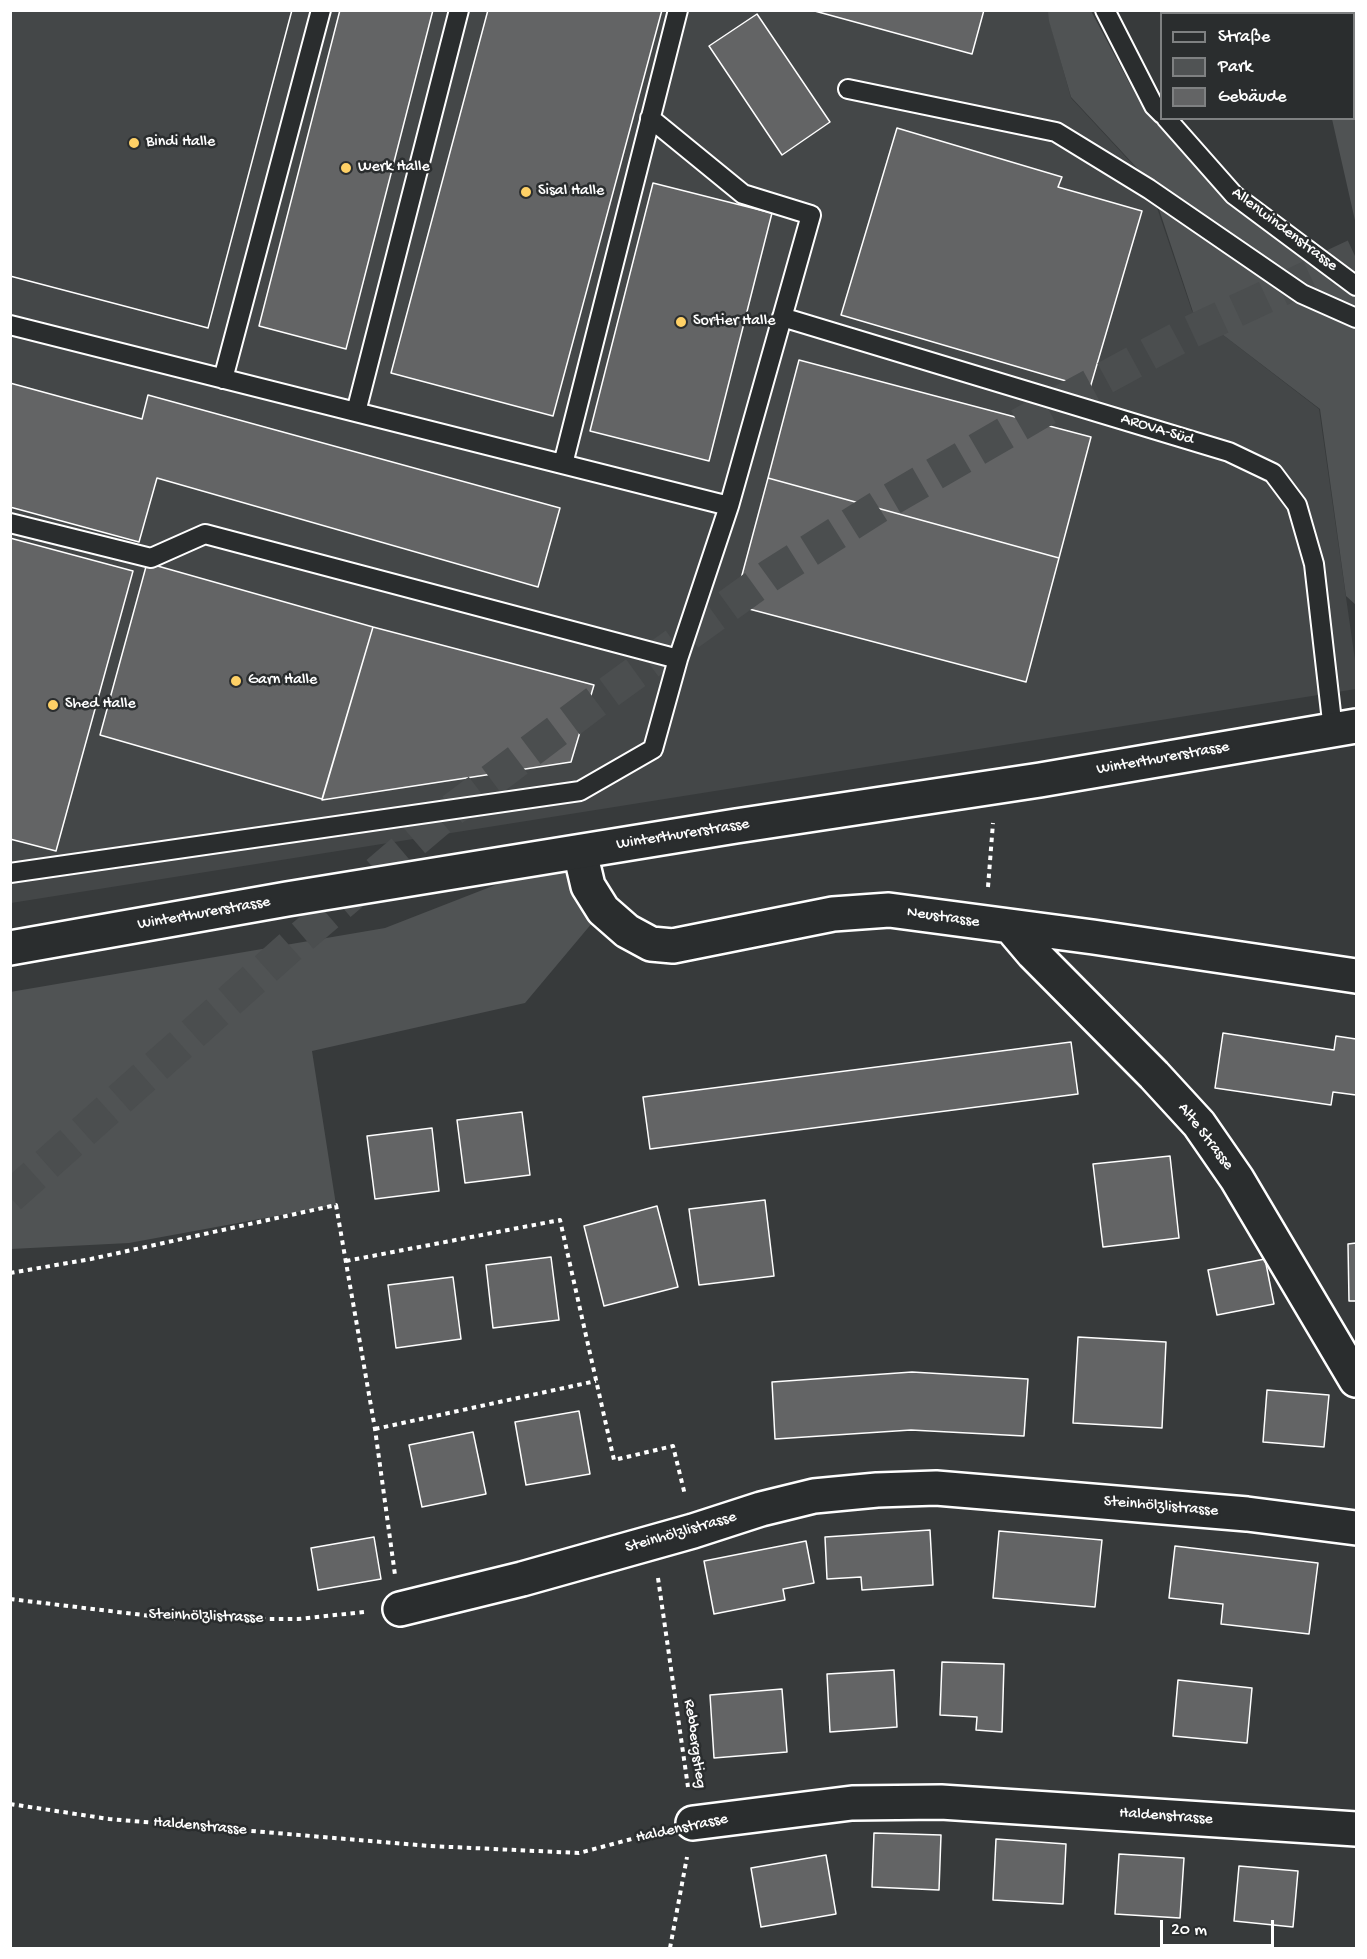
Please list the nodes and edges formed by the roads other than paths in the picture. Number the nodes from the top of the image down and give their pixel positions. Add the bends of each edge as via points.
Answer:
1 (321, 10) edge
2 (459, 10) edge
3 (678, 10) edge
4 (1105, 10) edge
5 (848, 89) dead end
6 (1160, 113) edge
7 (650, 118) junction
8 (1168, 120) edge
9 (1356, 286) edge
10 (782, 317) junction
11 (1356, 318) edge
12 (10, 325) edge
13 (223, 379) junction
14 (356, 412) junction
15 (563, 464) junction
16 (729, 506) junction
17 (10, 523) edge
18 (678, 659) junction
19 (1345, 728) edge
20 (580, 852) junction
21 (10, 873) edge
22 (998, 925) junction
23 (10, 948) edge
24 (1356, 976) edge
25 (1356, 1380) edge
26 (1353, 1531) edge
27 (400, 1609) road end
28 (693, 1823) road end
29 (1356, 1830) edge

1 - 13 lane
2 - 14 lane
3 - 7 lane
4 - 6 lane
5 - 11 lane via 1056,132 1149,189 1302,294
7 - 10 lane via 743,194 811,215
7 - 15 lane
8 - 9 lane, Allenwindenstrasse via 1234,195
10 - 16 lane
10 - 19 lane, AROVA-Süd via 1229,452 1273,473 1297,506 1314,564
12 - 13 lane
13 - 14 lane
14 - 15 lane
15 - 16 lane
16 - 18 lane
17 - 18 lane via 151,558 205,534
18 - 21 lane via 653,749 580,791
19 - 20 street, Winterthurerstrasse
20 - 22 street, Neustrasse via 588,886 603,910 651,945 673,946 833,914 889,910
20 - 23 street, Winterthurerstrasse
22 - 24 street, Neustrasse
22 - 25 street, Alte Strasse via 1033,953 1199,1124 1238,1179
26 - 27 street, Steinhölzlistrasse via 1247,1514 936,1488 877,1490 814,1496 761,1509 522,1579
28 - 29 street, Haldenstrasse via 852,1803 940,1802

